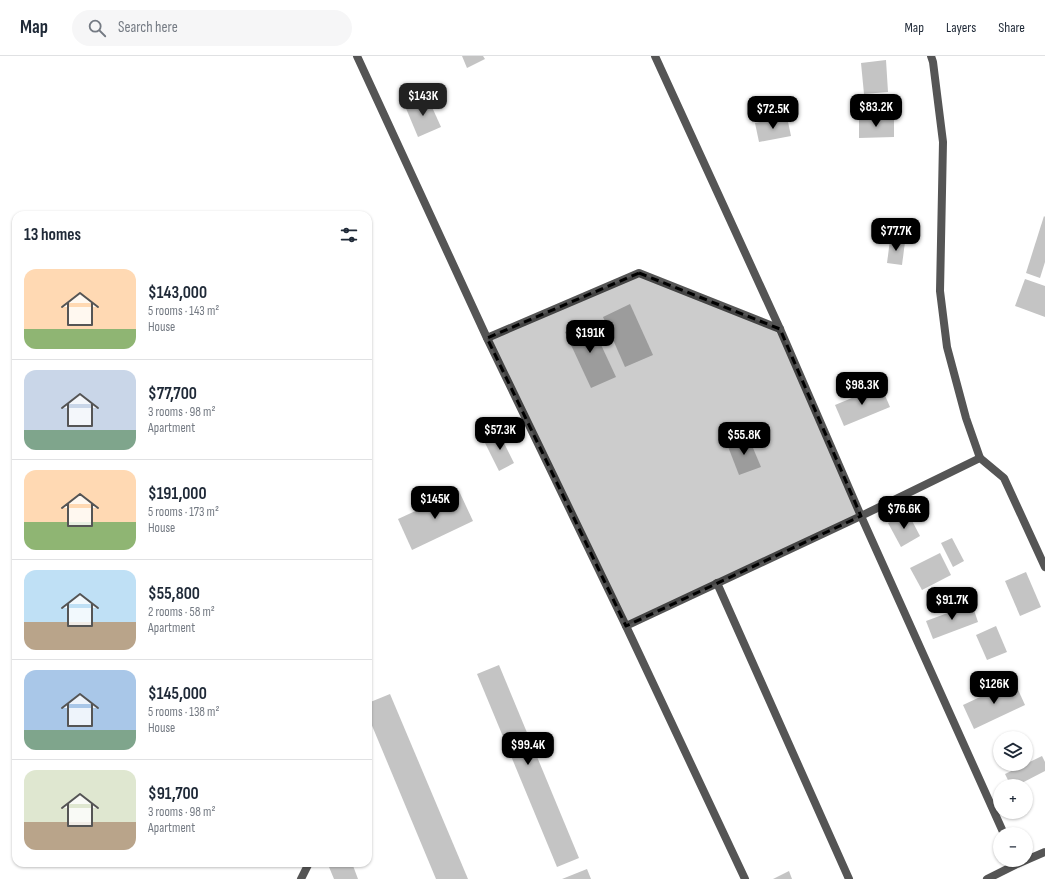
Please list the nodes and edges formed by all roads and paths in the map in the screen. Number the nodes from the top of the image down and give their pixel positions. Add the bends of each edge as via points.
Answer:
1 (357, 56) edge
2 (655, 56) edge
3 (931, 56) edge
4 (780, 329) junction
5 (487, 338) junction
6 (980, 458) junction
7 (861, 516) junction
8 (1045, 567) edge
9 (717, 583) junction
10 (626, 626) junction
11 (1001, 827) edge
12 (1045, 852) edge
13 (1033, 856) edge
14 (307, 867) edge
15 (1007, 867) edge
16 (301, 879) edge
17 (745, 879) edge
18 (849, 879) edge
19 (987, 879) edge

1 - 5 street
2 - 4 street
3 - 6 street via 943,142 940,291 947,347 966,418
4 - 5 street via 639,273
4 - 7 street
5 - 10 street
6 - 7 street
6 - 8 street via 1004,478
7 - 9 street
7 - 11 street
9 - 10 street
9 - 18 street
10 - 17 street
12 - 13 street
14 - 16 street
15 - 19 street

